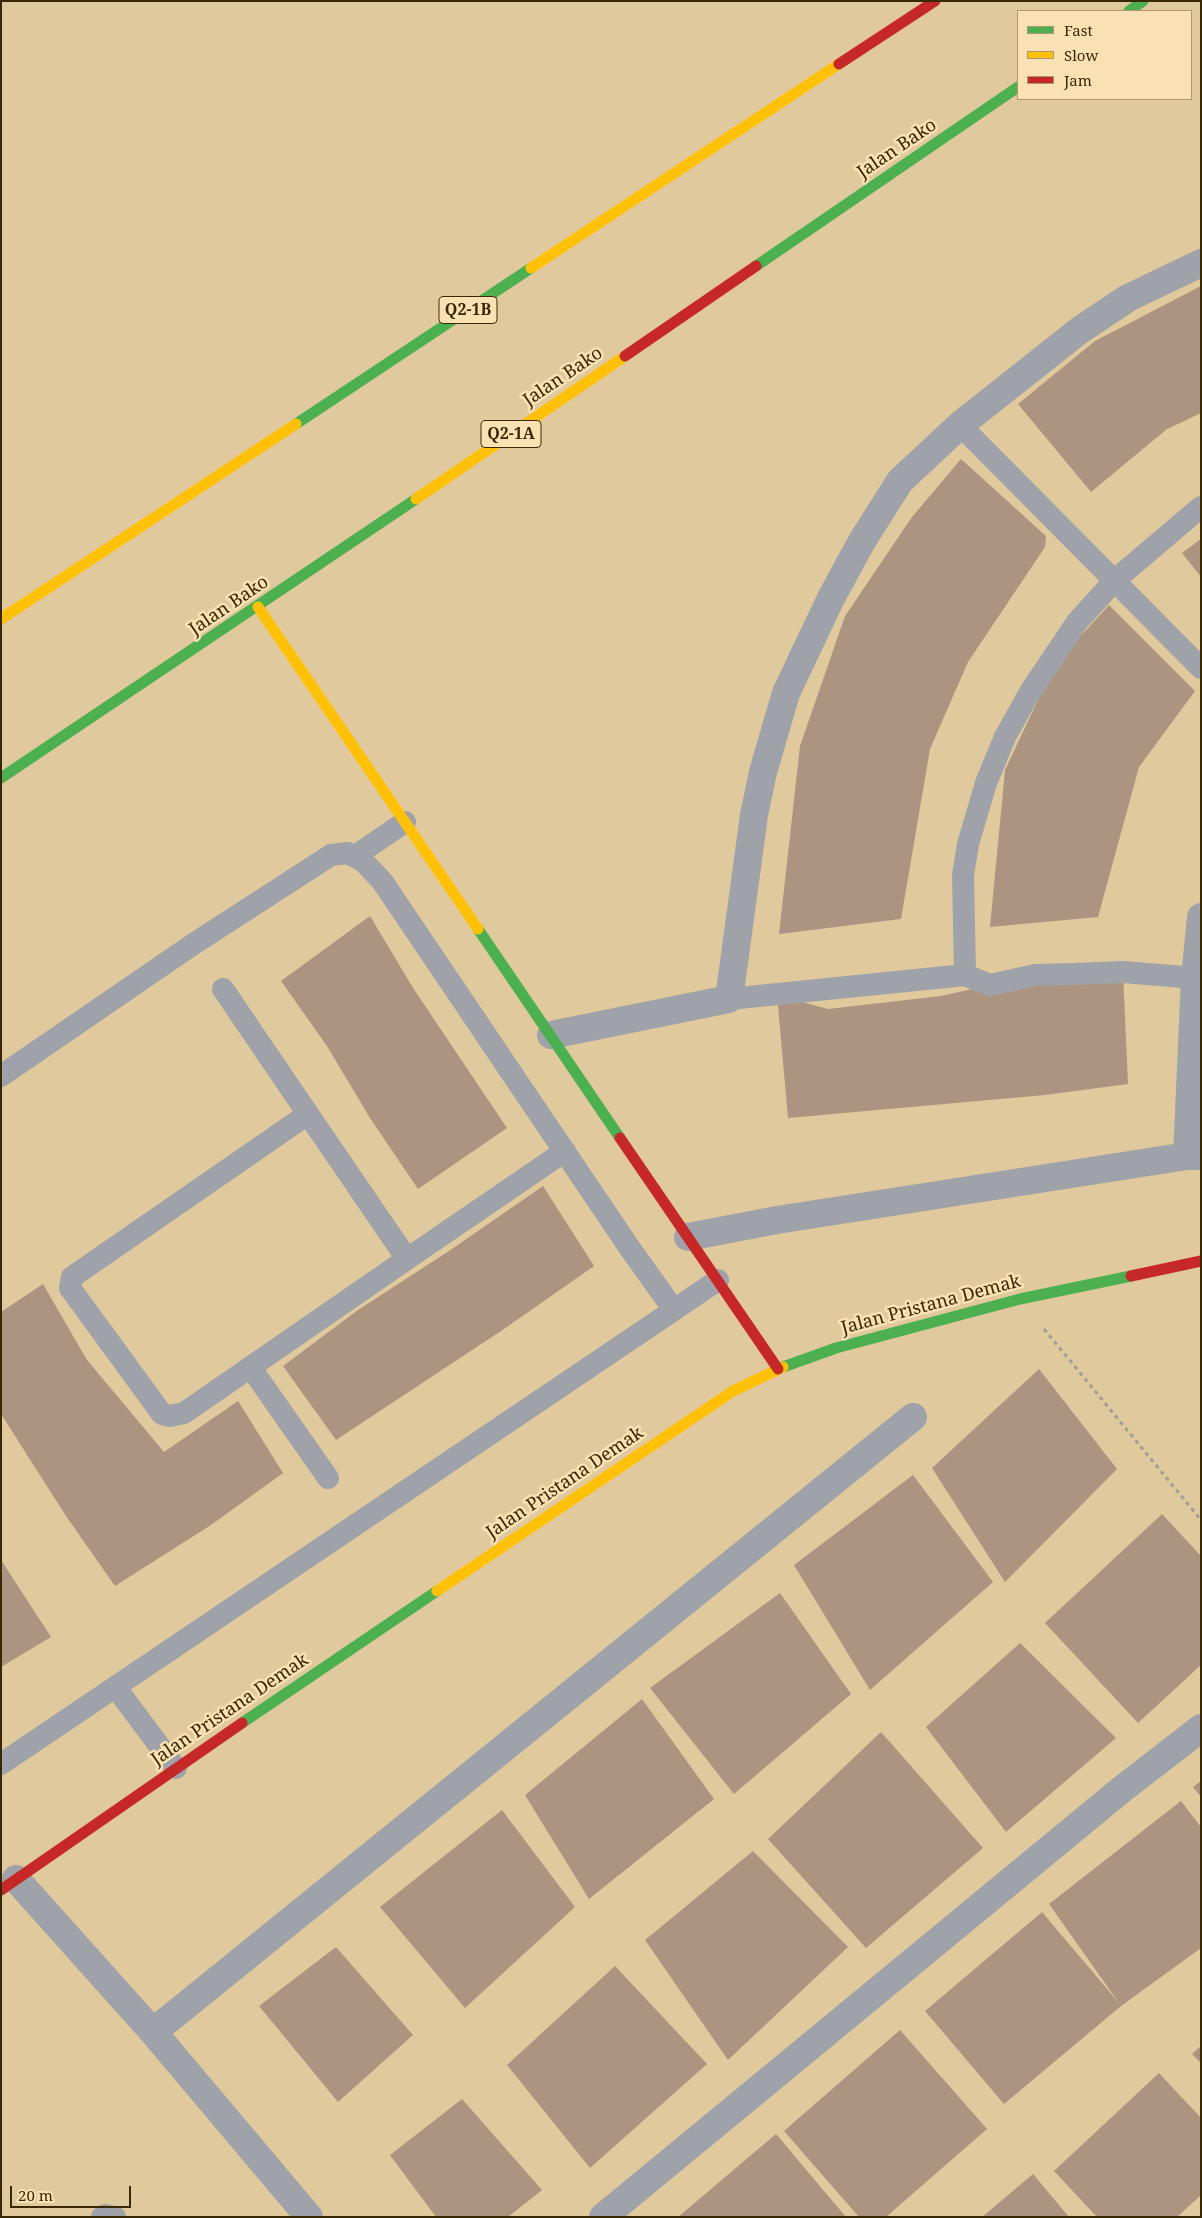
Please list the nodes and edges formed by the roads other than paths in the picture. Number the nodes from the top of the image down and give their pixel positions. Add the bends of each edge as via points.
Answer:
1 (935, 1) edge
2 (1143, 1) edge
3 (1130, 10) edge
4 (1017, 88) edge
5 (1201, 263) edge
6 (960, 425) junction
7 (1201, 507) edge
8 (1115, 580) junction
9 (258, 607) junction
10 (1, 620) edge
11 (1201, 668) edge
12 (1, 778) edge
13 (405, 822) junction
14 (355, 856) junction
15 (1201, 917) edge
16 (965, 975) junction
17 (1195, 978) junction
18 (222, 989) dead end
19 (729, 999) junction
20 (551, 1035) junction
21 (1, 1076) edge
22 (308, 1114) junction
23 (564, 1151) junction
24 (1194, 1156) edge
25 (688, 1237) junction
26 (407, 1259) junction
27 (1201, 1261) edge
28 (718, 1280) junction
29 (674, 1310) junction
30 (251, 1368) junction
31 (778, 1369) junction
32 (913, 1417) dead end
33 (328, 1478) dead end
34 (116, 1688) junction
35 (1201, 1728) edge
36 (1, 1764) edge
37 (176, 1768) junction
38 (8, 1884) edge
39 (153, 2032) junction
40 (102, 2217) edge
41 (114, 2217) edge
42 (309, 2217) edge
43 (603, 2217) edge

1 - 10 main road, Q2-1B
2 - 3 main road
4 - 9 main road, Jalan Bako / Q2-1A
5 - 6 street via 1128,298 1080,330
6 - 8 lane
6 - 19 street via 900,481 831,598 786,693 754,815
7 - 8 lane
8 - 11 lane
8 - 16 lane via 1077,622 1030,692 1005,737 986,783 968,844 964,875
9 - 12 main road, Jalan Bako / Q2-1A
9 - 13 main road
13 - 14 lane
13 - 20 main road
14 - 21 lane via 348,853 331,855 192,945
14 - 23 lane via 382,881
15 - 17 street
16 - 17 lane via 990,985 1035,975 1123,972
16 - 19 lane
17 - 24 street
18 - 22 lane
19 - 20 street
20 - 25 main road
22 - 26 lane
22 - 30 lane via 72,1277 70,1288 162,1414 184,1413
23 - 26 lane
23 - 29 lane
24 - 25 street via 777,1220
25 - 28 main road
26 - 30 lane
27 - 31 main road, Jalan Pristana Demak via 1020,1299 836,1348
28 - 29 lane
28 - 31 main road
29 - 34 lane
30 - 33 lane
31 - 37 main road, Jalan Pristana Demak via 733,1391
32 - 39 street
34 - 36 lane
34 - 37 lane
35 - 43 street via 1121,1790
37 - 38 main road, Jalan Pristana Demak
38 - 39 street
39 - 42 street
40 - 41 lane

